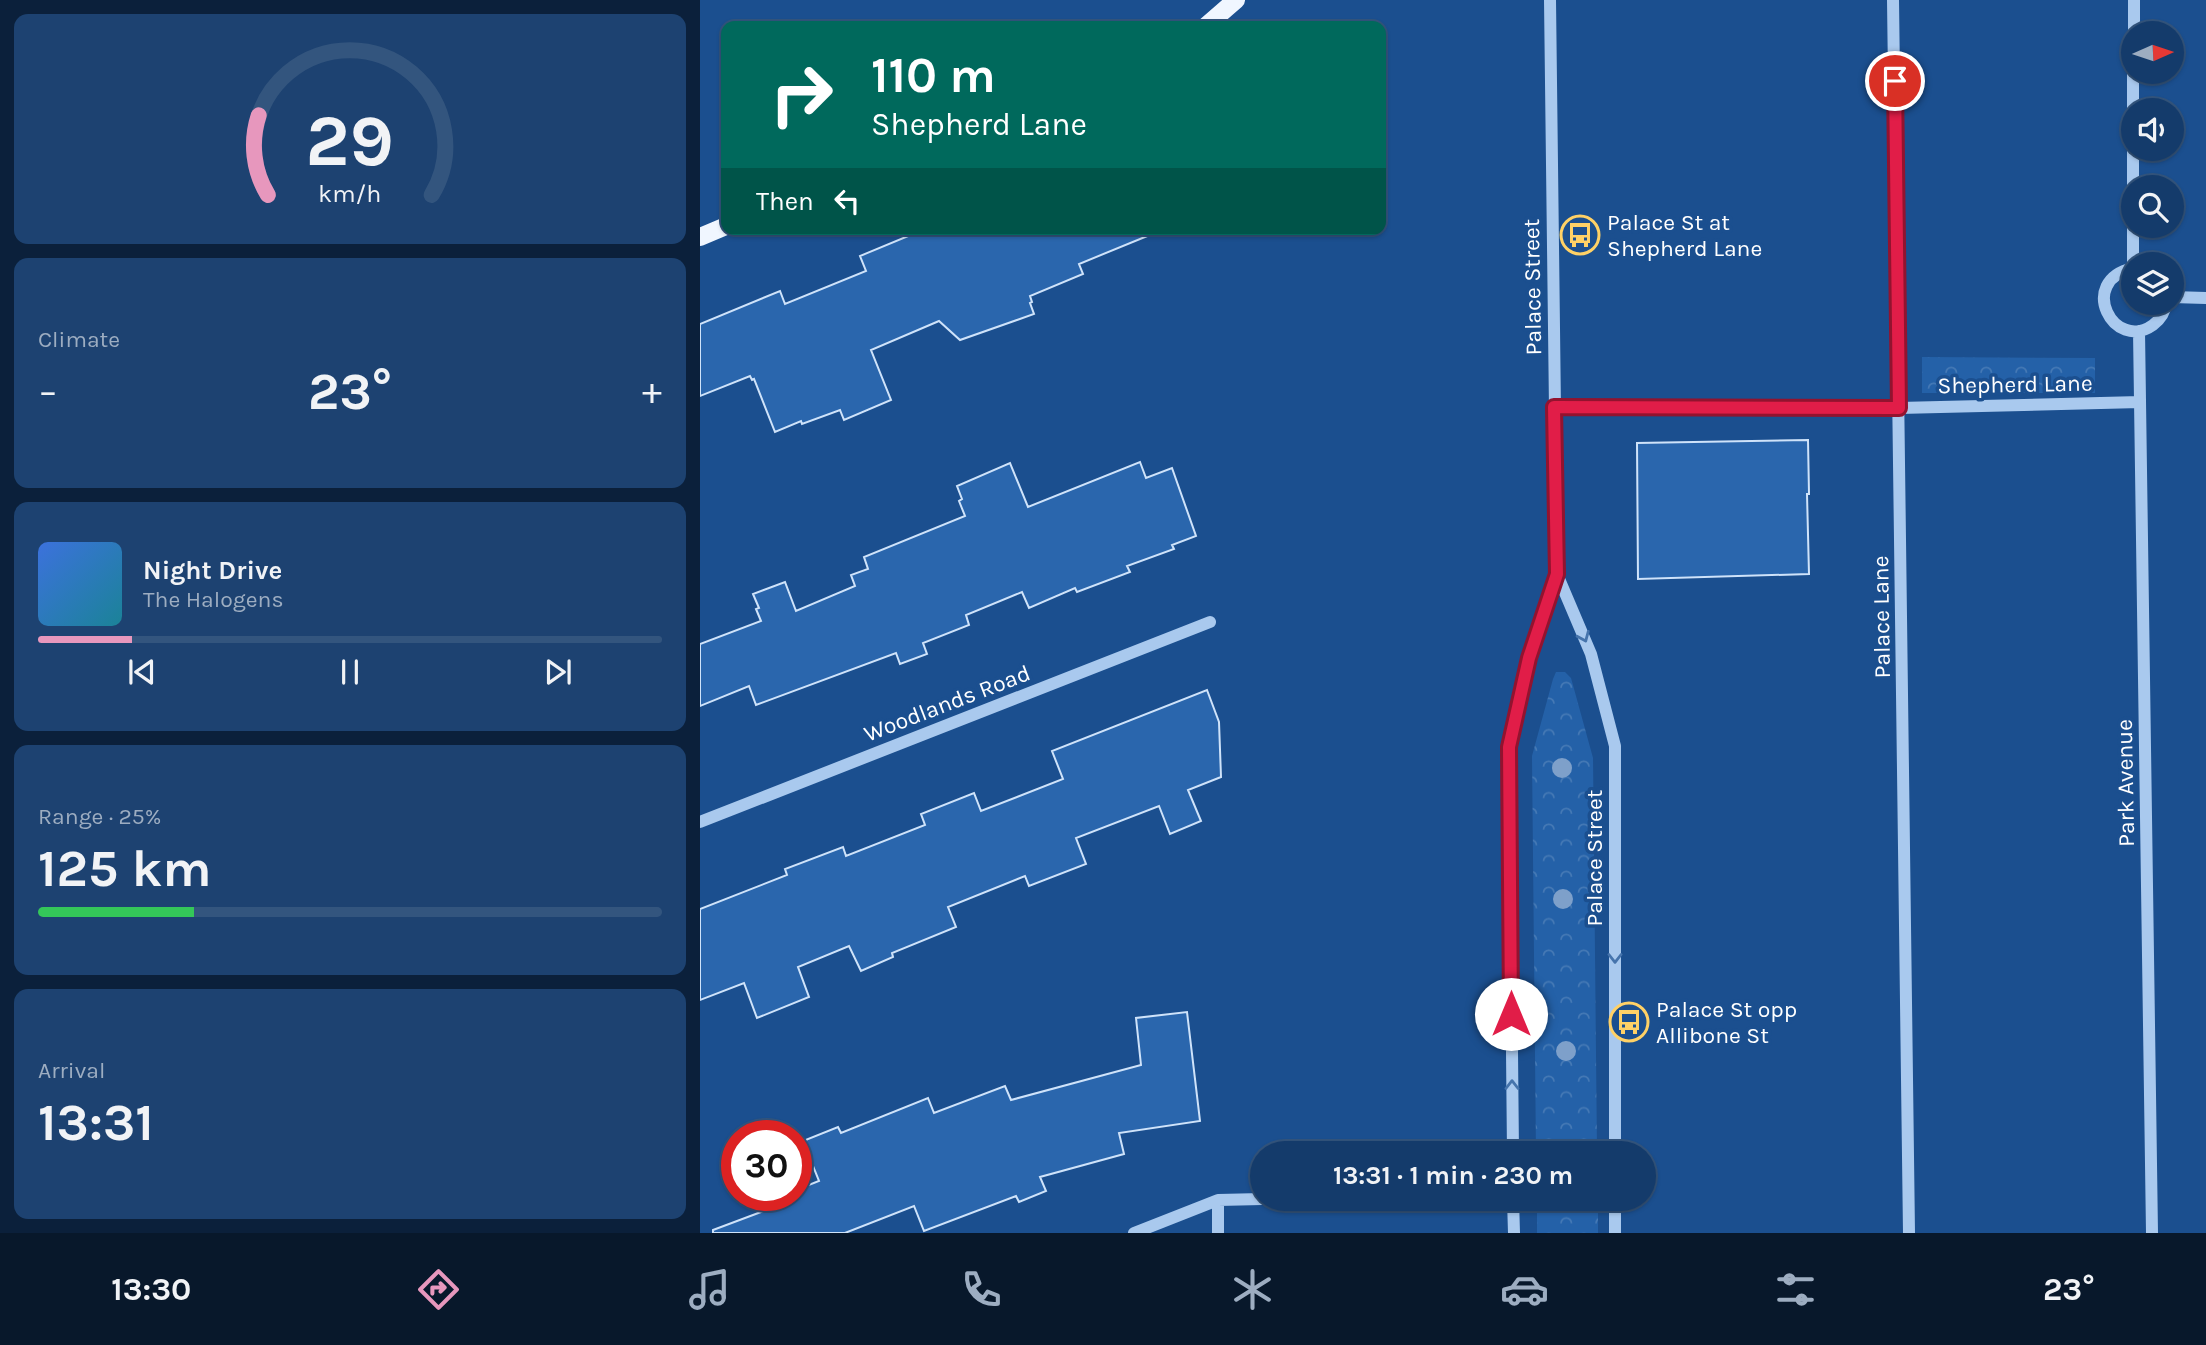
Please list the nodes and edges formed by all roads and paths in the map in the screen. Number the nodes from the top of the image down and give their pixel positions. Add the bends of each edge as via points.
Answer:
1 (1236, 0) edge
2 (1550, 0) edge
3 (1893, 0) edge
4 (2134, 0) edge
5 (1212, 21) edge
6 (2134, 21) edge
7 (2133, 161) edge
8 (721, 228) edge
9 (700, 237) edge
10 (2133, 252) edge
11 (2121, 272) edge
12 (2184, 297) edge
13 (2206, 298) edge
14 (2163, 315) edge
15 (2139, 331) junction
16 (2140, 402) junction
17 (1554, 407) junction
18 (1899, 408) junction
19 (1557, 574) junction
20 (1210, 622) dead end
21 (700, 822) edge
22 (1513, 1141) edge
23 (1615, 1141) edge
24 (1250, 1199) edge
25 (1218, 1200) junction
26 (1513, 1211) edge
27 (1615, 1211) edge
28 (1134, 1233) edge
29 (1218, 1233) edge
30 (1514, 1233) edge
31 (1615, 1233) edge
32 (1909, 1233) edge
33 (2152, 1233) edge

1 - 5 main road
2 - 17 street, Palace Street
3 - 18 street, Palace Lane
4 - 6 street
7 - 10 street
8 - 9 main road
11 - 15 street via 2104,291 2105,307 2115,324
12 - 13 street
14 - 15 street
15 - 16 street, Park Avenue
16 - 18 street, Shepherd Lane
16 - 33 street, Park Avenue
17 - 18 street, Shepherd Lane
17 - 19 street, Palace Street
18 - 32 street, Palace Lane
22 -> 19 street, Palace Street via 1509,747 1529,658
19 -> 23 street, Palace Street via 1591,654 1615,746
20 - 21 street, Woodlands Road
24 - 25 street
25 - 28 street
25 - 29 street
26 - 30 street
27 - 31 street

